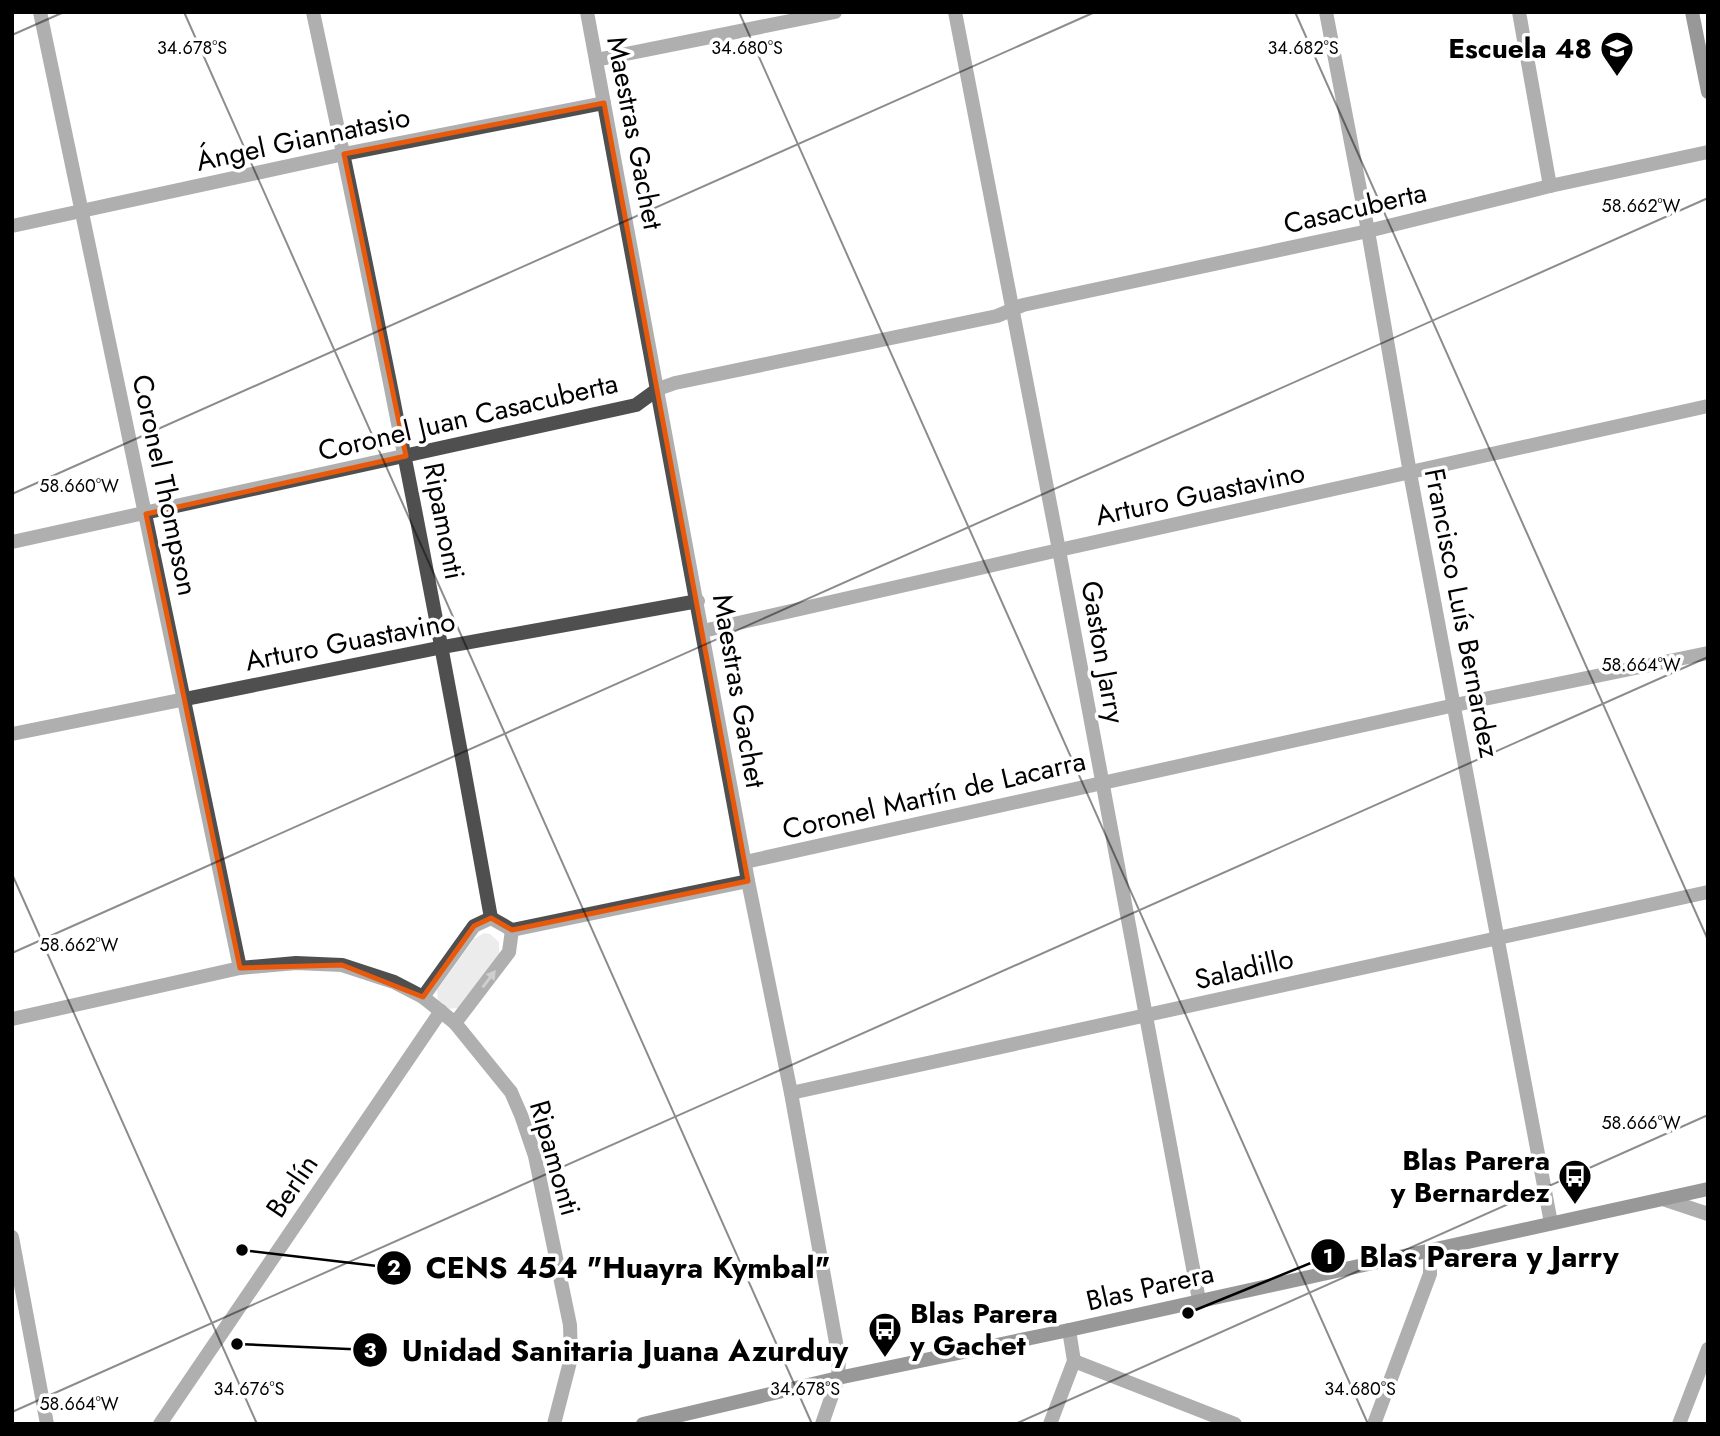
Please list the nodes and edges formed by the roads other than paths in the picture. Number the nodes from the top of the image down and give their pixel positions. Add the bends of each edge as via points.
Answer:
1 (40, 12) edge
2 (313, 12) edge
3 (587, 12) edge
4 (835, 12) edge
5 (954, 12) edge
6 (1326, 12) edge
7 (1519, 12) edge
8 (1692, 12) edge
9 (596, 60) junction
10 (1708, 92) edge
11 (604, 103) junction
12 (1708, 152) edge
13 (344, 154) junction
14 (1549, 186) junction
15 (83, 211) junction
16 (12, 226) edge
17 (1368, 231) junction
18 (1012, 309) junction
19 (658, 389) junction
20 (1708, 406) edge
21 (406, 456) junction
22 (1410, 473) junction
23 (146, 514) junction
24 (12, 542) edge
25 (1059, 550) junction
26 (698, 601) junction
27 (703, 631) junction
28 (443, 647) junction
29 (1708, 653) edge
30 (184, 699) junction
31 (1455, 705) junction
32 (12, 734) edge
33 (1101, 782) junction
34 (746, 862) junction
35 (748, 881) junction
36 (1708, 892) edge
37 (491, 918) junction
38 (512, 930) junction
39 (1498, 937) junction
40 (240, 968) junction
41 (422, 998) junction
42 (441, 1011) junction
43 (1145, 1016) junction
44 (12, 1019) edge
45 (456, 1023) junction
46 (791, 1093) junction
47 (1708, 1189) edge
48 (1663, 1199) junction
49 (1708, 1214) edge
50 (1551, 1223) junction
51 (13, 1247) edge
52 (1430, 1250) junction
53 (1199, 1300) junction
54 (1069, 1330) junction
55 (1708, 1349) edge
56 (1074, 1361) junction
57 (838, 1378) junction
58 (47, 1424) edge
59 (160, 1424) edge
60 (554, 1424) edge
61 (643, 1424) edge
62 (822, 1424) edge
63 (1050, 1424) edge
64 (1235, 1424) edge
65 (1374, 1424) edge
66 (1679, 1424) edge

1 - 15 street, Coronel Thompson
2 - 13 street, Ripamonti
3 - 9 street, Maestras Gachet
4 - 9 street
5 - 18 street, Gaston Jarry
6 - 17 street, Francisco Luís Bernardez
7 - 14 street
8 - 10 street
9 - 11 street, Maestras Gachet
11 - 13 street, Ángel Giannatasio
11 - 19 street, Maestras Gachet
12 - 14 street, Casacuberta
13 - 15 street, Ángel Giannatasio
13 - 21 street, Ripamonti
14 - 17 street, Casacuberta
15 - 16 street, Ángel Giannatasio
15 - 23 street, Coronel Thompson
17 - 18 street, Casacuberta
17 - 22 street, Francisco Luís Bernardez
18 - 19 street, Coronel Juan Casacuberta via 997,316
18 - 25 street, Gaston Jarry
19 - 21 street, Coronel Juan Casacuberta via 636,405
19 - 26 street, Maestras Gachet
20 - 22 street, Arturo Guastavino
21 - 23 street, Coronel Juan Casacuberta
21 - 28 street, Ripamonti
22 - 25 street, Arturo Guastavino
22 - 31 street, Francisco Luís Bernardez
23 - 24 street, Coronel Juan Casacuberta
23 - 30 street, Coronel Thompson
25 - 27 street, Arturo Guastavino
25 - 33 street, Gaston Jarry
26 - 27 street, Maestras Gachet
26 - 28 street, Arturo Guastavino
27 - 34 street, Maestras Gachet
28 - 30 street, Arturo Guastavino
28 - 37 street, Ripamonti
29 - 31 street, Coronel Martín de Lacarra
30 - 32 street, Arturo Guastavino
30 - 40 street, Coronel Thompson
31 - 33 street, Coronel Martín de Lacarra
31 - 39 street, Francisco Luís Bernardez
33 - 34 street, Coronel Martín de Lacarra
33 - 43 street, Gaston Jarry
34 - 35 street, Maestras Gachet
35 - 38 street
35 - 46 street, Maestras Gachet
36 - 39 street, Saladillo
37 - 38 street
37 - 41 street via 474,926
45 -> 38 street via 509,952
39 - 43 street, Saladillo
39 - 50 street, Francisco Luís Bernardez
40 - 41 street via 342,965 394,982
40 - 44 street
41 - 42 street
42 - 45 street, Ripamonti
42 - 59 street, Berlín
43 - 46 street, Saladillo
43 - 53 street, Gaston Jarry
45 - 60 street, Ripamonti via 511,1093 535,1156 570,1325 571,1358
46 - 57 street, Maestras Gachet via 839,1359
47 - 48 street, Blas Parera
48 - 49 street
48 - 50 street, Blas Parera
50 - 52 street, Blas Parera
51 - 58 street
52 - 53 street, Blas Parera
52 - 65 street via 1430,1275
53 - 54 street, Blas Parera
54 - 56 street
54 - 57 street, Blas Parera
55 - 66 street
56 - 63 street
56 - 64 street
57 - 61 street, Blas Parera
57 - 62 street

